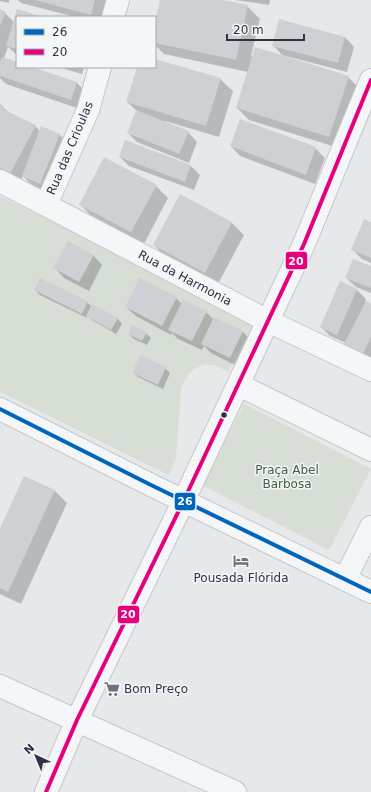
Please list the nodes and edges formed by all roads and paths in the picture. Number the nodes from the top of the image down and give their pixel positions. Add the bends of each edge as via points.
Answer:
1 (118, 0) edge
2 (113, 16) edge
3 (100, 68) edge
4 (371, 80) edge
5 (0, 181) edge
6 (46, 205) junction
7 (268, 321) junction
8 (371, 370) edge
9 (239, 385) junction
10 (0, 409) edge
11 (371, 450) edge
12 (184, 500) junction
13 (371, 527) edge
14 (345, 579) junction
15 (371, 592) edge
16 (0, 686) edge
17 (77, 720) junction
18 (46, 792) edge
19 (235, 792) edge

1 - 2 street
3 - 6 street, Rua das Crioulas via 88,110
4 - 7 street via 304,244
5 - 6 street, Rua da Harmonia
6 - 7 street, Rua da Harmonia
7 - 8 street, Rua da Harmonia
7 - 9 street
9 - 11 street
9 - 12 street
10 - 12 street
12 - 14 street
12 - 17 street
13 - 14 street
14 - 15 street
16 - 17 street
17 - 18 street
17 - 19 street

